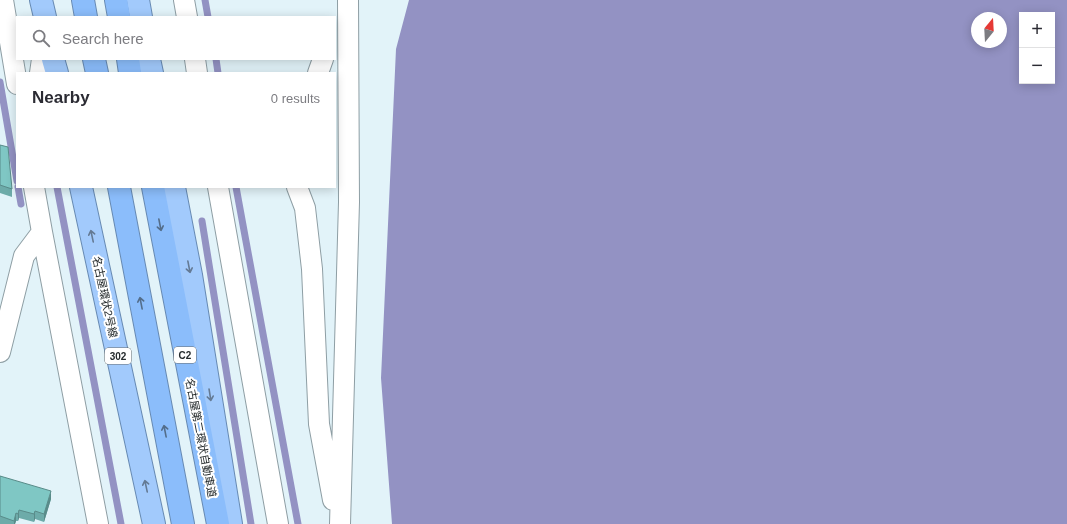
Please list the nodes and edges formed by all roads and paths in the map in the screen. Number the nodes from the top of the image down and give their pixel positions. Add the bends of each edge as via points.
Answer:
1 (3, 0) edge
2 (41, 0) edge
3 (83, 0) edge
4 (116, 0) edge
5 (138, 0) edge
6 (184, 0) edge
7 (342, 0) edge
8 (348, 0) edge
9 (45, 16) edge
10 (86, 16) edge
11 (120, 16) edge
12 (141, 16) edge
13 (187, 16) edge
14 (336, 16) edge
15 (42, 60) edge
16 (54, 60) edge
17 (94, 60) edge
18 (128, 60) edge
19 (149, 60) edge
20 (195, 60) edge
21 (322, 60) edge
22 (40, 72) edge
23 (56, 72) edge
24 (97, 72) edge
25 (130, 72) edge
26 (152, 72) edge
27 (197, 72) edge
28 (318, 72) edge
29 (16, 78) edge
30 (34, 188) edge
31 (81, 188) edge
32 (119, 188) edge
33 (153, 188) edge
34 (174, 188) edge
35 (218, 188) edge
36 (297, 188) edge
37 (42, 232) junction
38 (0, 352) edge
39 (200, 429) junction
40 (170, 456) junction
41 (98, 524) edge
42 (154, 524) edge
43 (175, 524) edge
44 (183, 524) edge
45 (218, 524) edge
46 (228, 524) edge
47 (231, 524) edge
48 (278, 524) edge
49 (337, 524) edge
50 (340, 524) edge

1 - 29 street
2 - 9 highway
3 - 10 highway
4 - 11 highway
5 - 12 highway
6 - 13 street
7 - 14 street
8 - 50 street via 349,202
15 - 22 street
16 - 23 highway
17 - 24 highway
18 - 25 highway
19 - 26 highway
20 - 27 street
21 - 28 street
30 - 37 street
42 -> 31 highway, 名古屋環状2号線 / 302
40 -> 32 highway
33 -> 39 highway, 名古屋第二環状自動車道 / C2
34 -> 47 highway via 191,275
35 - 48 street
36 - 49 street via 305,208 311,254 319,424
37 - 38 street via 24,256
37 - 41 street
39 - 45 highway, 名古屋第二環状自動車道 / C2
39 - 46 highway
40 - 43 highway
40 - 44 highway

